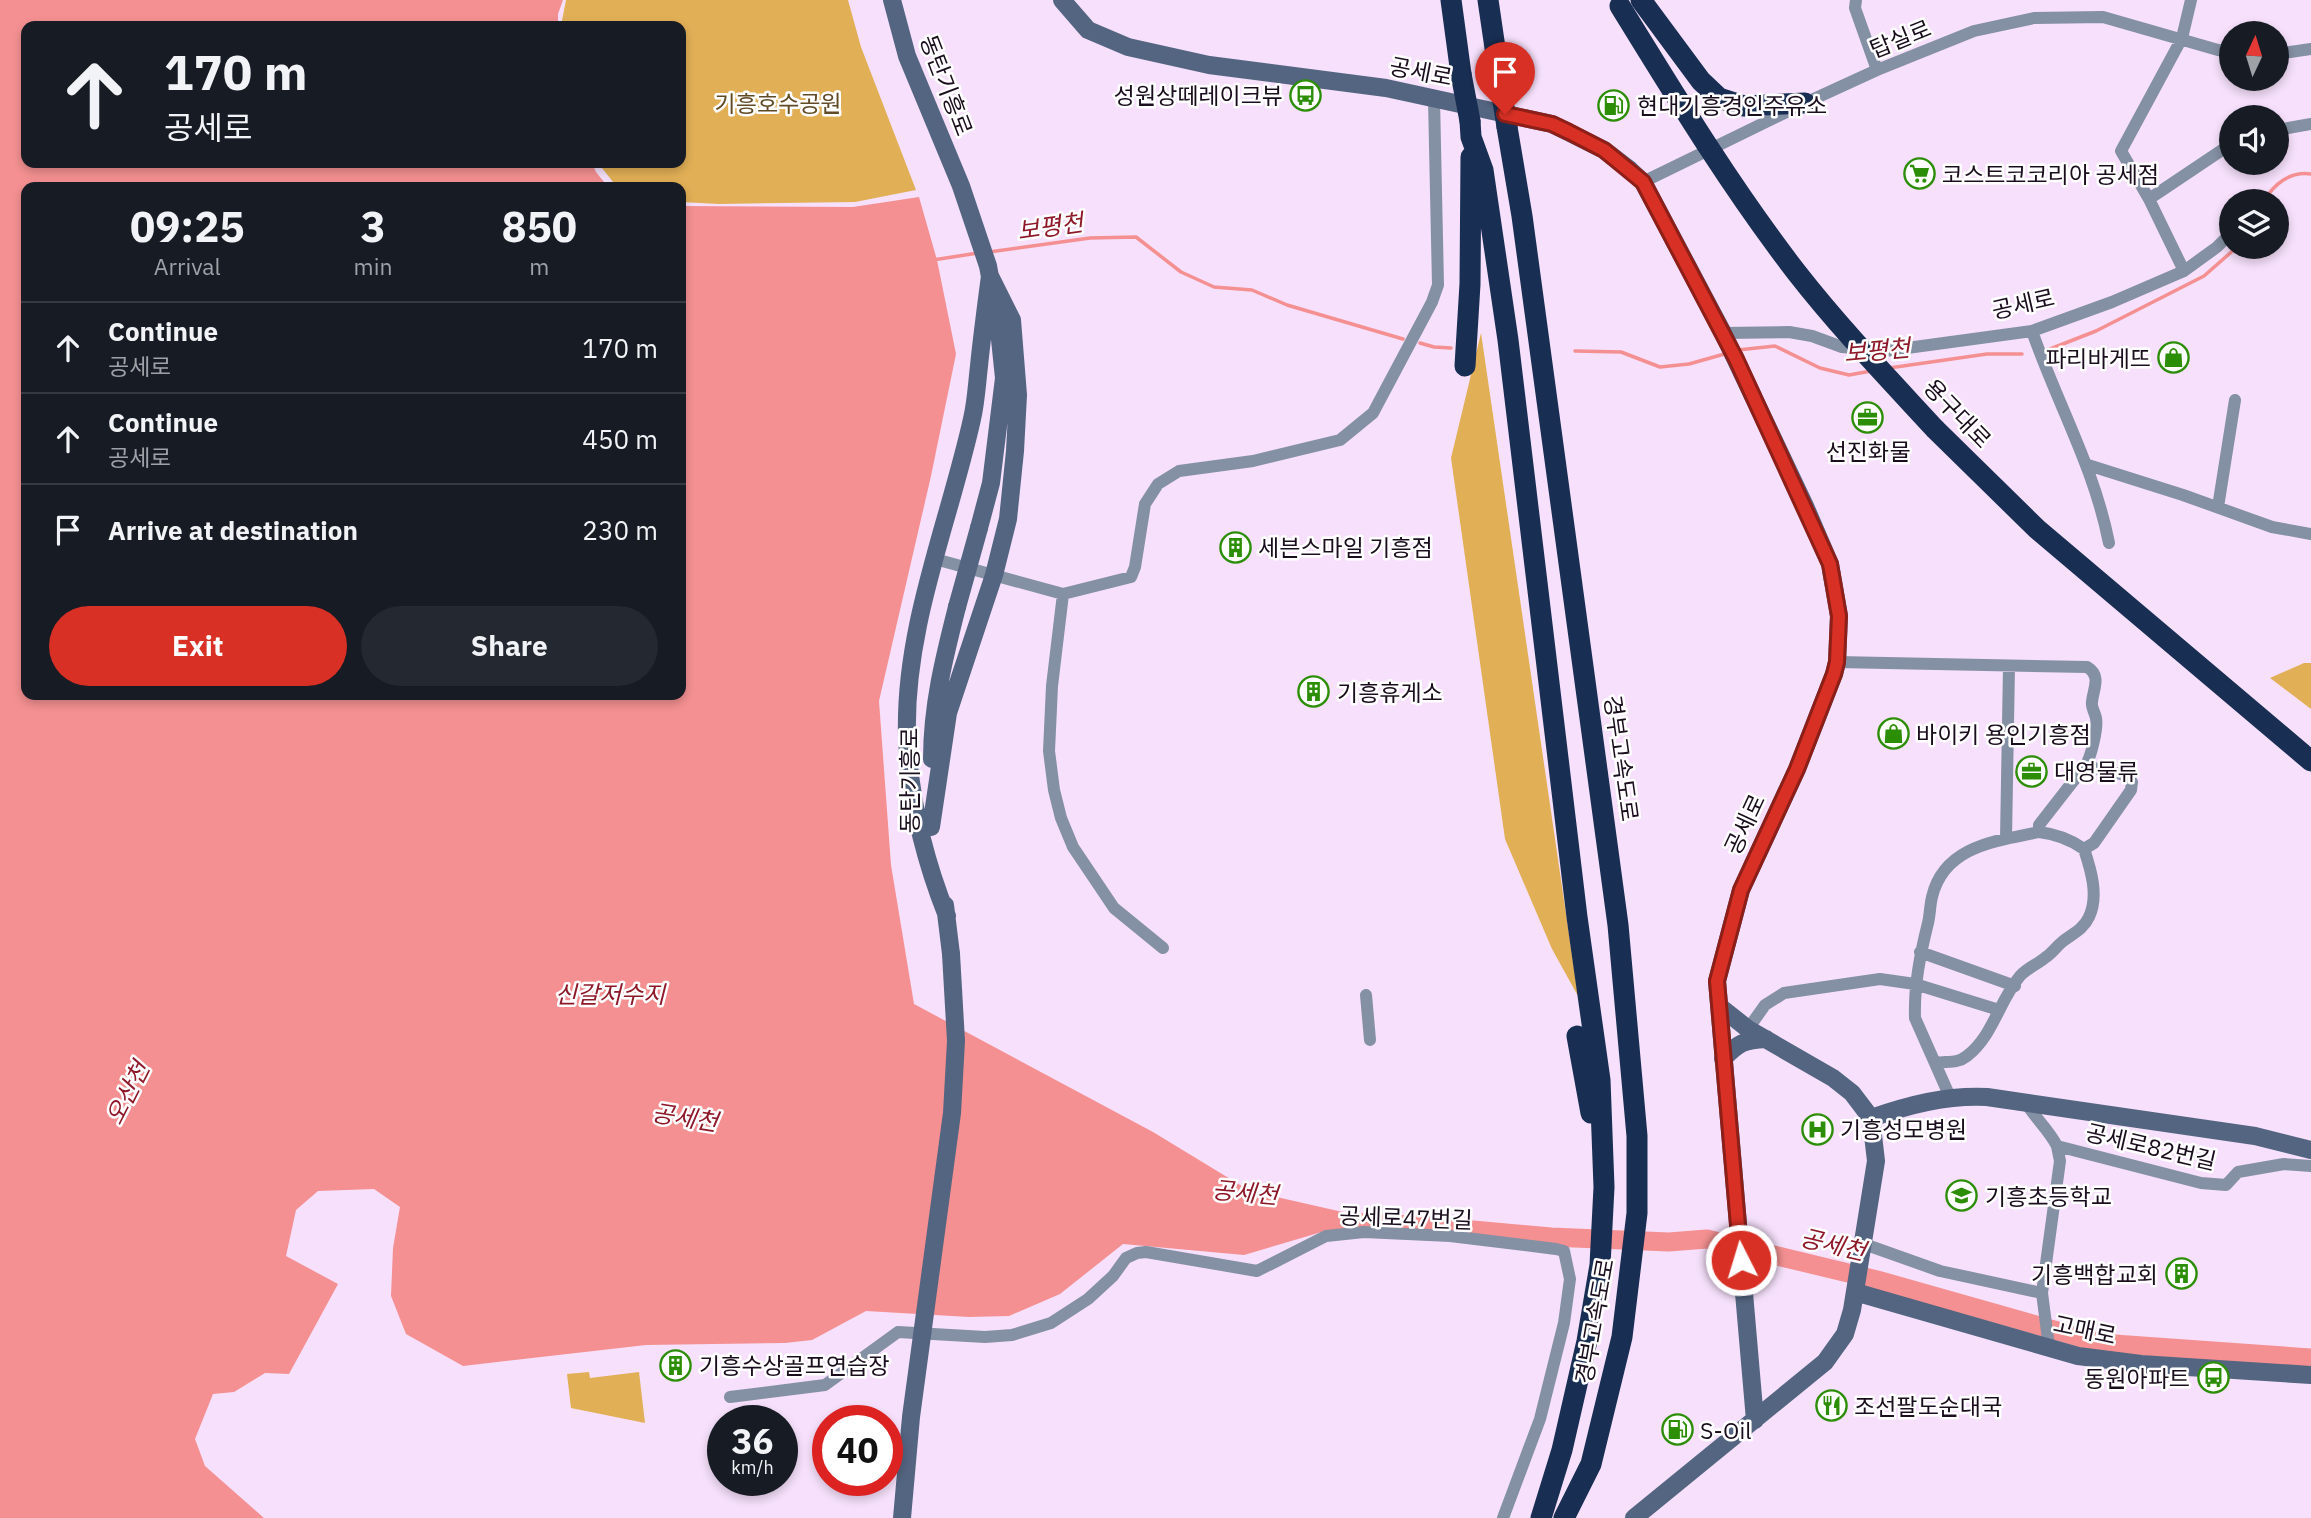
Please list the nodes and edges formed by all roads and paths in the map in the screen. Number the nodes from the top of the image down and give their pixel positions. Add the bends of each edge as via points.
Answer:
1 (892, 0) edge
2 (1062, 0) edge
3 (1451, 0) edge
4 (1488, 0) edge
5 (1856, 0) edge
6 (2190, 0) edge
7 (1626, 2) edge
8 (2182, 38) junction
9 (2311, 49) edge
10 (2219, 50) edge
11 (2289, 52) edge
12 (1877, 70) junction
13 (1434, 99) junction
14 (1805, 103) junction
15 (2311, 124) edge
16 (2289, 128) edge
17 (1470, 129) junction
18 (2219, 152) edge
19 (1643, 182) junction
20 (2149, 199) junction
21 (2219, 245) edge
22 (989, 271) junction
23 (2184, 271) junction
24 (2032, 331) junction
25 (1724, 336) junction
26 (1460, 365) dead end
27 (2235, 400) dead end
28 (2088, 465) junction
29 (2218, 508) junction
30 (2311, 534) edge
31 (2109, 543) dead end
32 (935, 559) junction
33 (994, 575) junction
34 (1063, 594) junction
35 (1837, 662) junction
36 (2009, 666) junction
37 (2311, 761) edge
38 (2085, 766) junction
39 (931, 827) junction
40 (2039, 832) junction
41 (2006, 839) junction
42 (2084, 849) junction
43 (947, 916) junction
44 (1163, 947) dead end
45 (1920, 952) junction
46 (1915, 984) junction
47 (2015, 985) junction
48 (1366, 995) dead end
49 (1718, 1006) junction
50 (1999, 1010) junction
51 (1748, 1028) junction
52 (1577, 1036) dead end
53 (1766, 1039) junction
54 (1370, 1040) dead end
55 (1723, 1059) junction
56 (1936, 1063) junction
57 (1950, 1097) junction
58 (2026, 1103) junction
59 (1871, 1118) junction
60 (2057, 1146) junction
61 (2311, 1150) edge
62 (2311, 1166) edge
63 (1604, 1187) junction
64 (1863, 1250) junction
65 (1855, 1292) junction
66 (2042, 1293) junction
67 (2049, 1348) junction
68 (2311, 1375) edge
69 (730, 1397) dead end
70 (1755, 1420) junction
71 (902, 1518) edge
72 (1503, 1518) edge
73 (1541, 1518) edge
74 (1564, 1518) edge
75 (1634, 1518) edge

1 - 22 street, 동탄기흥로 via 907,56 961,186
2 - 13 street, 공세로 via 1088,30 1128,47 1209,65 1386,88
3 - 17 highway, 경부고속도로, bridge
4 - 74 highway, 경부고속도로, bridge via 1522,216 1618,925 1637,1136 1637,1213 1622,1337 1591,1464
5 - 12 street
6 - 8 street
7 - 14 highway via 1719,98 1744,106
7 - 37 highway, 용구대로, bridge via 1685,112 1773,241 1841,327 1935,429 2037,529
8 - 10 street, 탑실로
8 - 12 street, 탑실로 via 2103,17 2034,18 1974,31
8 - 20 street via 2121,151
9 - 11 street
12 - 14 street, 탑실로
13 - 19 street, 공세로 via 1552,124 1604,150
13 - 34 street via 1438,285 1373,413 1339,440 1253,461 1178,471 1158,484 1145,504 1131,577
14 - 19 street, 탑실로
15 - 16 street
17 - 26 highway via 1470,284 1467,337
17 - 63 highway, 경부고속도로 via 1483,170 1507,340 1600,1080
18 - 20 street
19 - 25 street, 공세로
20 - 23 street
21 - 23 street, 공세로
22 - 32 street via 972,417
22 - 33 street via 1012,320 1018,395 1008,519
22 - 39 street, 동탄기흥로, bridge via 1004,378 991,483 940,672 932,724
23 - 24 street, 공세로
24 - 25 street, 공세로 via 1885,351 1842,348 1789,332
24 - 28 street
25 - 35 street, 공세로 via 1830,564 1839,616
27 - 29 street
28 - 29 street
28 - 31 street
29 - 30 street via 2272,527
32 - 33 street
32 - 43 street via 915,647 907,734 913,799 932,877
33 - 34 street
33 - 39 street via 948,713
34 - 44 street via 1049,751 1059,808 1073,846 1114,908
35 - 36 street
35 - 49 street, 공세로 via 1797,769 1741,890 1717,981
36 - 38 street via 2093,670 2096,690 2091,704 2097,721
36 - 41 street
38 - 40 street via 2039,825
38 - 42 street via 2125,775 2132,782 2127,799 2094,843
39 - 43 street, 동탄기흥로
40 - 41 street
40 - 42 street via 2071,840
41 - 45 street via 1971,849 1945,868 1931,898
42 - 47 street via 2092,872 2090,917
43 - 71 street, 동탄기흥로, bridge via 956,1041 952,1113 912,1406
45 - 46 street
45 - 47 street
46 - 50 street
46 - 51 street via 1880,979 1784,993 1765,1005
46 - 56 street via 1915,1018
47 - 50 street
48 - 54 street
49 - 51 street
49 - 55 street, 공세로
50 - 56 street via 1983,1041 1964,1059
51 - 53 street
52 - 63 highway
53 - 55 street via 1748,1040
53 - 59 street via 1833,1078
55 - 70 street, 공세로
56 - 57 street
57 - 58 street
57 - 59 street
58 - 60 street
58 - 61 street via 2255,1136
59 - 64 street via 1876,1161
60 - 62 street, 공세로82번길 via 2201,1183 2226,1185 2238,1172 2284,1164
60 - 66 street, 공세로82번길 via 2060,1161
63 - 73 highway, 경부고속도로 via 1600,1265 1587,1342 1566,1437
64 - 65 street
64 - 66 street
65 - 67 street, 고매로
65 - 70 street via 1845,1334 1825,1362
66 - 67 street, 공세로82번길
67 - 68 street, 고매로 via 2141,1364
69 - 72 street, 공세로47번길 via 824,1385 898,1332 985,1338 1051,1323 1088,1299 1126,1258 1137,1253 1257,1270 1326,1236 1364,1232 1450,1236 1564,1251 1570,1279 1564,1323 1540,1419
70 - 75 street

